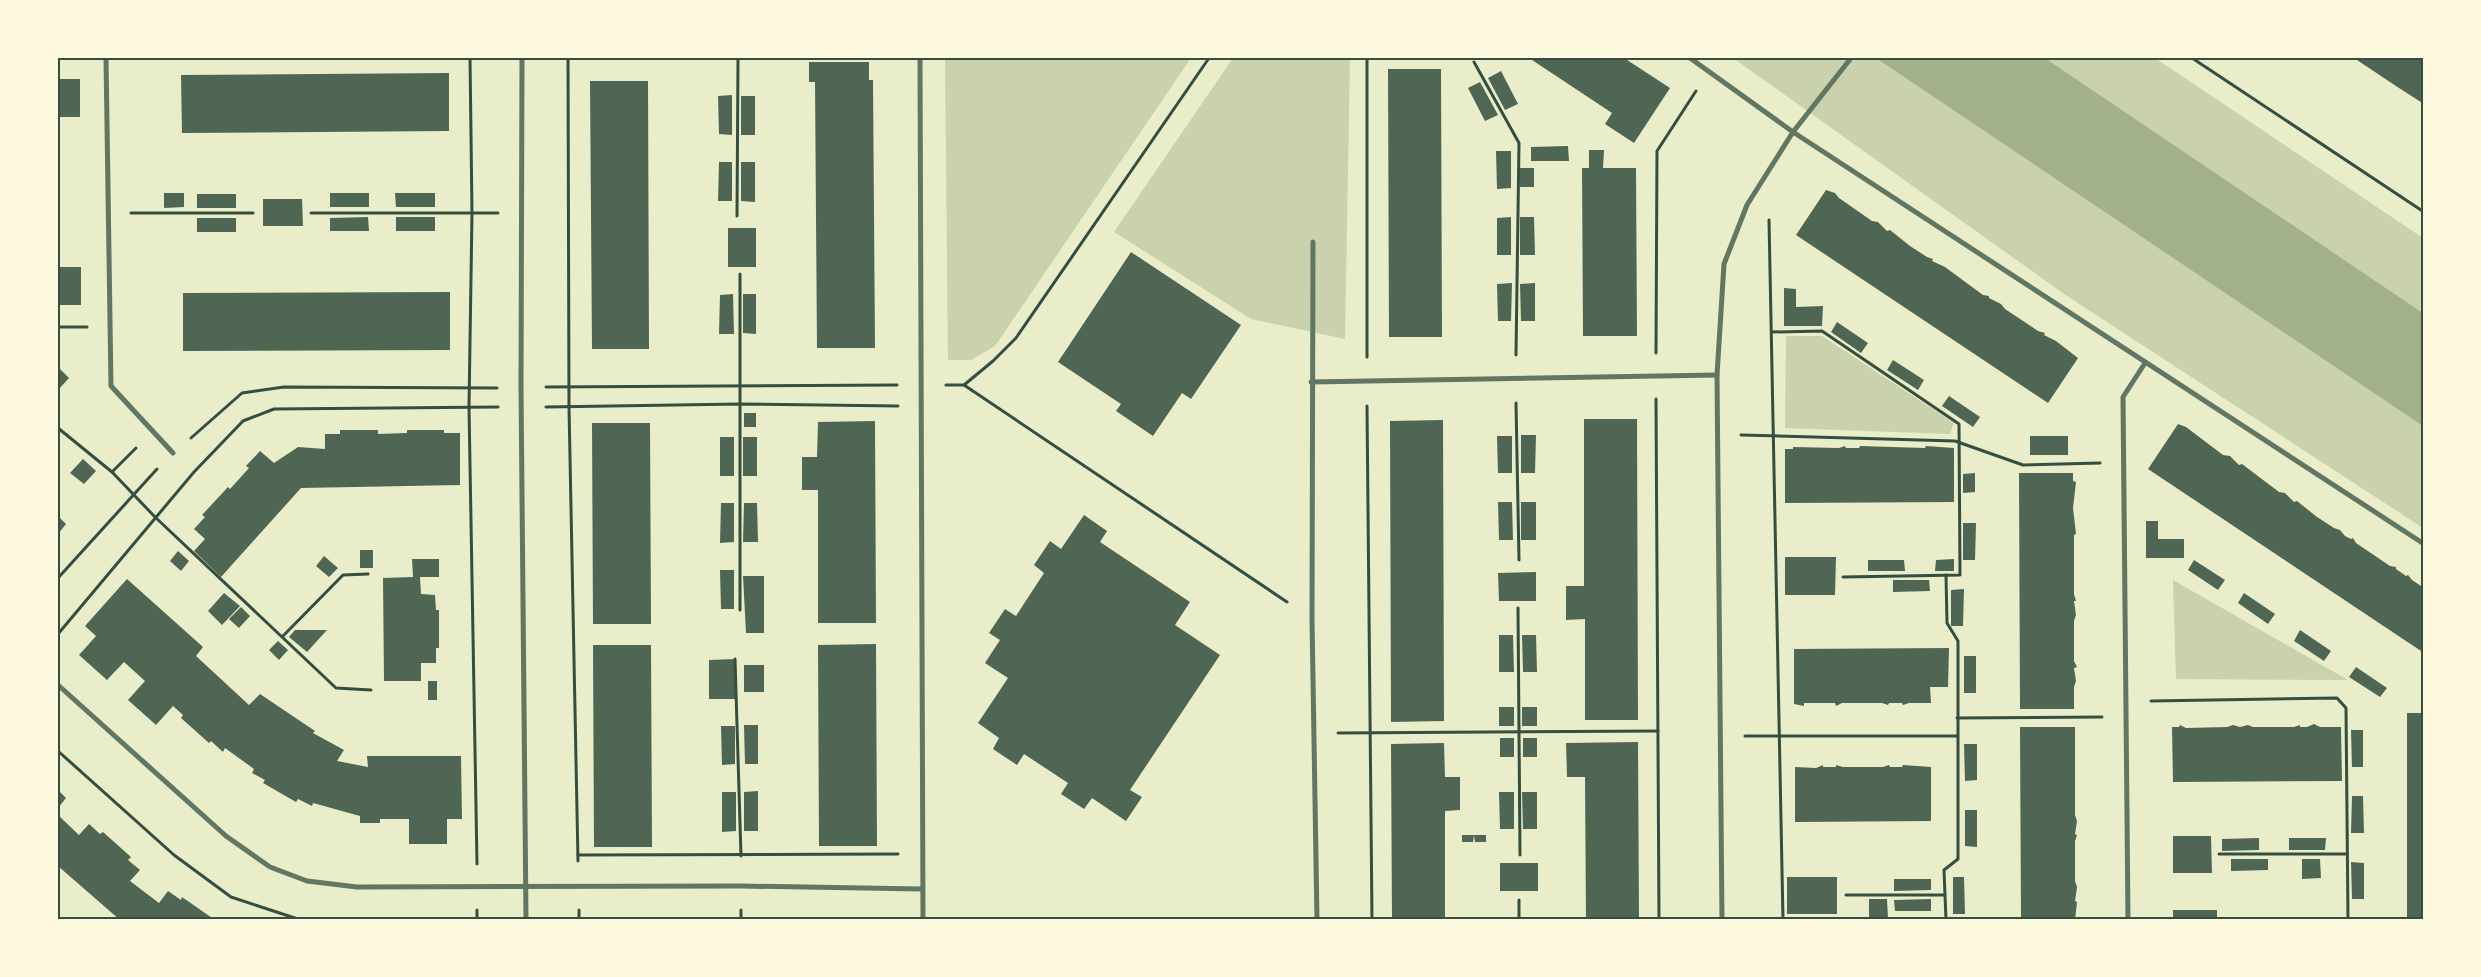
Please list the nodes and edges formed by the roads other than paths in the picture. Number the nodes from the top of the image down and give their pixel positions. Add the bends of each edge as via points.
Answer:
1 (106, 58) edge
2 (522, 58) edge
3 (920, 58) edge
4 (1690, 58) edge
5 (1851, 58) edge
6 (1793, 132) junction
7 (1313, 242) dead end
8 (2145, 363) junction
9 (1717, 375) junction
10 (1311, 382) junction
11 (173, 453) road end
12 (2424, 544) edge
13 (58, 685) edge
14 (526, 886) junction
15 (922, 889) junction
16 (526, 920) edge
17 (922, 920) edge
18 (1317, 920) edge
19 (1722, 920) edge
20 (2128, 920) edge

1 - 11 street via 112,386
2 - 14 street via 521,388
3 - 15 street
4 - 6 street
5 - 6 street
6 - 8 street
6 - 9 street via 1747,205 1724,264
7 - 10 street
8 - 12 street
8 - 20 street via 2123,397
9 - 10 street
9 - 19 street
10 - 18 street
13 - 14 street via 226,836 270,867 307,881 357,887
14 - 15 street
14 - 16 street
15 - 17 street

